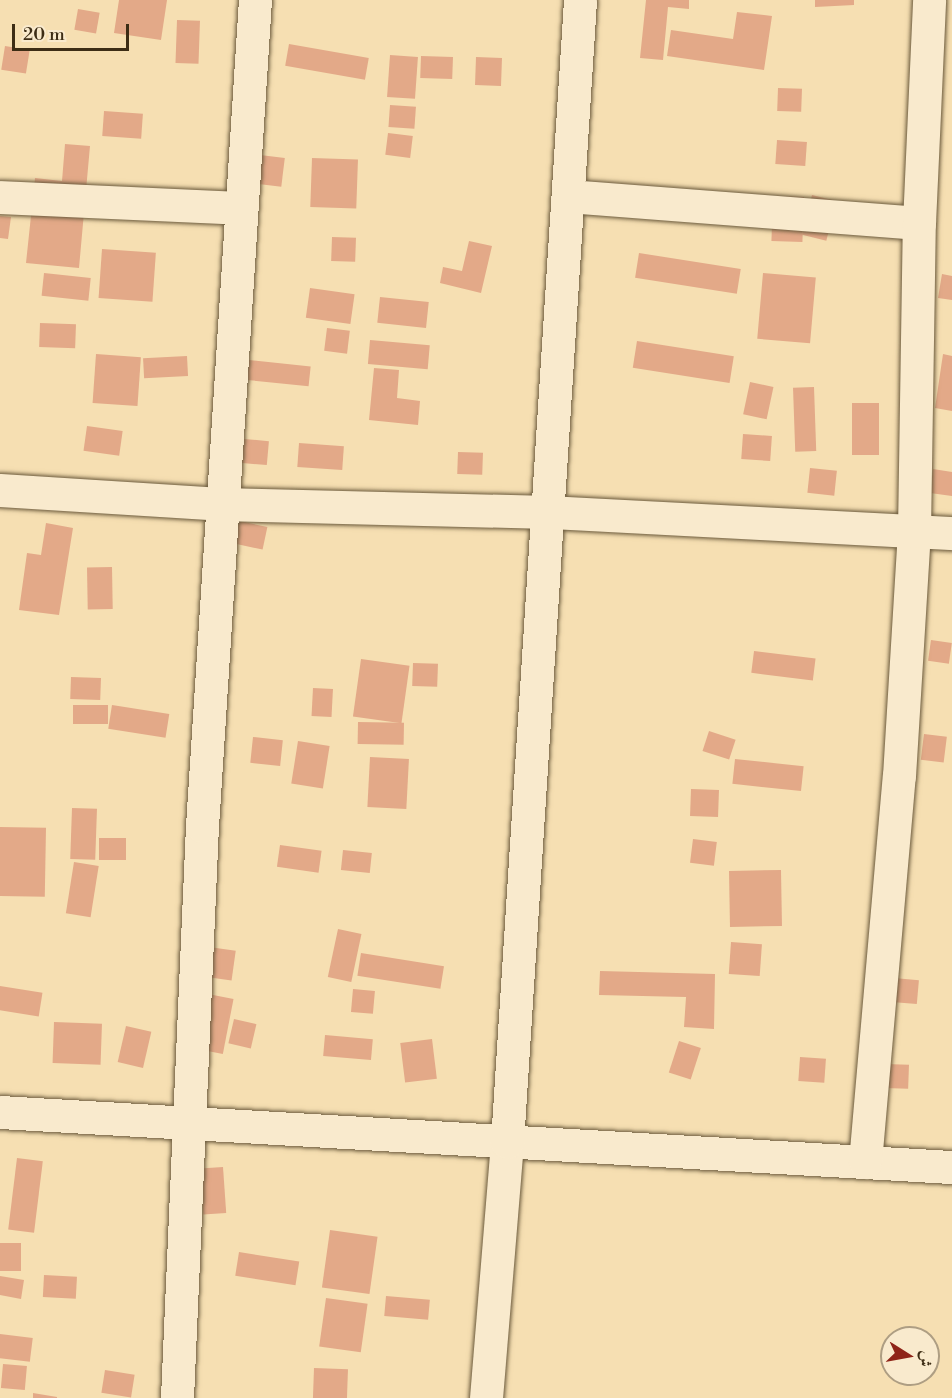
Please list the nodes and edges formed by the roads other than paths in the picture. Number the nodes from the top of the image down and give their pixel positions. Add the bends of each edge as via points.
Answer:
1 (255, 0) edge
2 (580, 0) edge
3 (929, 0) edge
4 (568, 196) junction
5 (0, 197) edge
6 (240, 208) junction
7 (919, 223) junction
8 (0, 490) edge
9 (221, 504) junction
10 (549, 512) junction
11 (914, 531) junction
12 (952, 533) edge
13 (0, 1113) edge
14 (186, 1124) junction
15 (507, 1142) junction
16 (865, 1162) junction
17 (952, 1167) edge
18 (177, 1398) edge
19 (486, 1398) edge

1 - 6 street
2 - 4 street
3 - 7 street
4 - 7 street
4 - 10 street
5 - 6 street
6 - 9 street
7 - 11 street
8 - 9 street
9 - 10 street
9 - 14 street
10 - 11 street
10 - 15 street
11 - 12 street
11 - 16 street via 899,776
13 - 14 street
14 - 15 street
14 - 18 street
15 - 16 street
15 - 19 street
16 - 17 street

